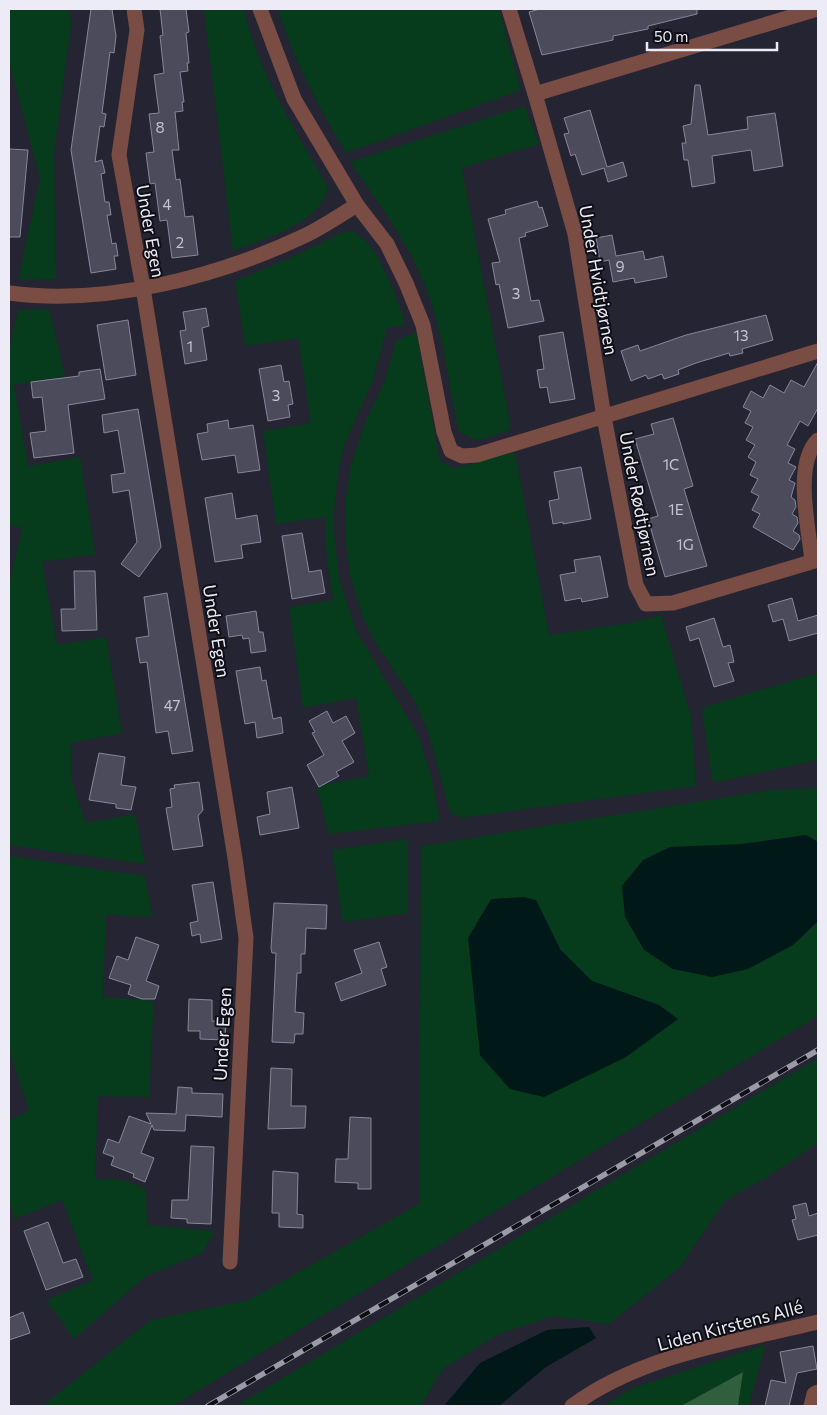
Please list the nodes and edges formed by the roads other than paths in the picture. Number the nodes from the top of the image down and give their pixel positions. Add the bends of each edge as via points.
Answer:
1 (134, 9) edge
2 (260, 9) edge
3 (508, 9) edge
4 (817, 9) edge
5 (535, 94) junction
6 (357, 205) junction
7 (143, 288) junction
8 (9, 293) edge
9 (818, 352) edge
10 (604, 417) junction
11 (818, 440) edge
12 (815, 560) edge
13 (230, 1262) dead end
14 (818, 1322) edge
15 (818, 1392) edge
16 (572, 1406) edge
17 (811, 1406) edge

1 - 7 street, Under Egen via 137,30 119,155
2 - 6 street via 294,99
3 - 5 street, Under Hvidtjørnen
4 - 5 street
5 - 10 street, Under Hvidtjørnen via 575,234
6 - 7 street via 306,235 238,264
6 - 10 street via 387,244 424,325 444,432 452,450 462,456 477,455
7 - 8 street via 77,296
7 - 13 street, Under Egen via 246,938
9 - 10 street
10 - 12 street, Under Rødtjørnen via 636,585 646,604 673,603
11 - 12 street, Under Rødtjørnen via 806,462 804,483
14 - 16 street, Liden Kirstens Allé via 679,1355 622,1377
15 - 17 street via 814,1394

